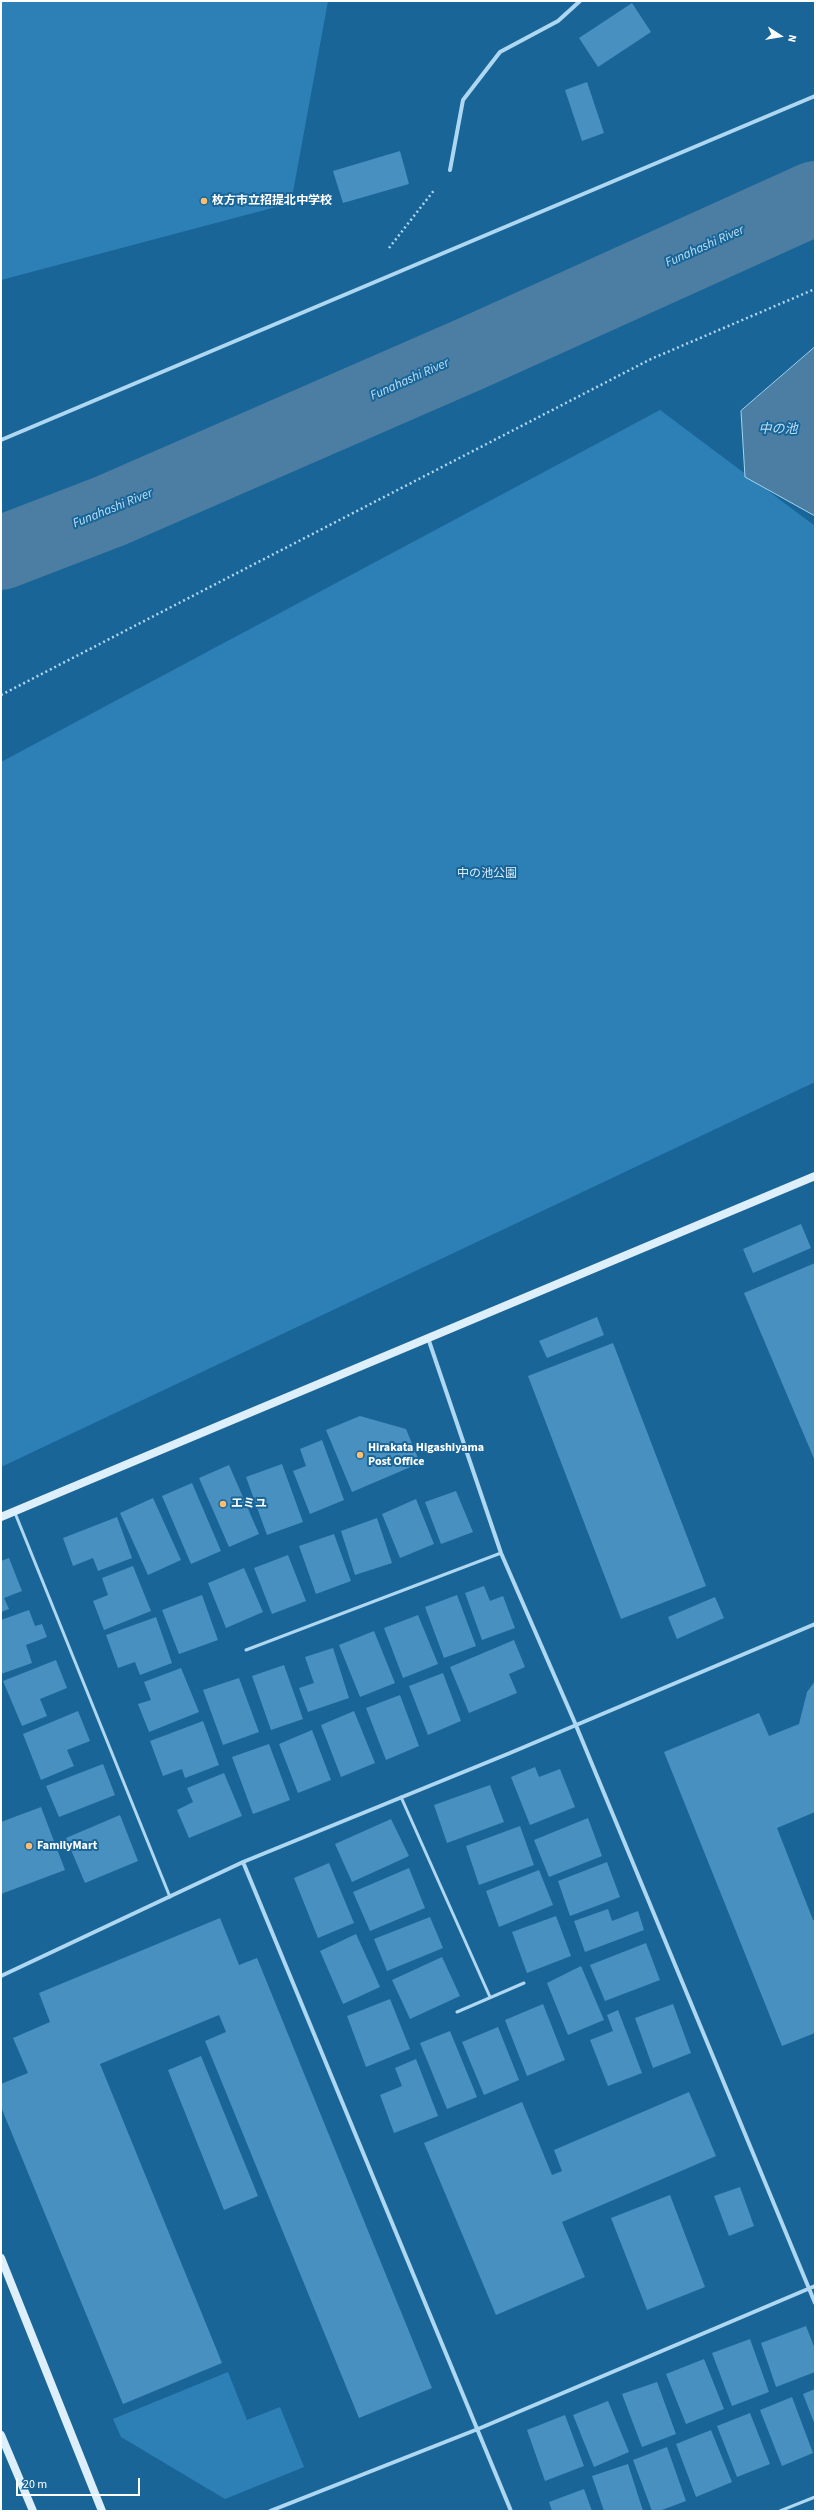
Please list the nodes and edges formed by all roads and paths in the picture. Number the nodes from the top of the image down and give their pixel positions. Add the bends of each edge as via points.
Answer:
1 (580, 1) edge
2 (815, 96) edge
3 (450, 170) joint
4 (378, 280) junction
5 (815, 289) edge
6 (1, 440) edge
7 (1, 695) edge
8 (815, 1176) edge
9 (428, 1338) junction
10 (14, 1511) junction
11 (1, 1517) edge
12 (501, 1553) junction
13 (815, 1624) edge
14 (246, 1650) dead end
15 (575, 1724) junction
16 (402, 1798) junction
17 (243, 1862) junction
18 (170, 1897) junction
19 (1, 1976) edge
20 (524, 1983) dead end
21 (490, 1997) junction
22 (457, 2012) dead end
23 (1, 2258) edge
24 (815, 2286) edge
25 (809, 2289) junction
26 (815, 2303) edge
27 (478, 2429) junction
28 (1, 2435) edge
29 (815, 2496) edge
30 (33, 2511) edge
31 (102, 2511) edge
32 (270, 2511) edge
33 (511, 2511) edge
34 (780, 2511) edge

1 - 3 street via 558,21 500,52 495,58 463,100
2 - 4 street
3 - 4 path via 377,263
4 - 6 street
5 - 7 path via 651,359
8 - 9 street
9 - 10 street
9 - 12 street
10 - 11 street
10 - 18 lane
12 - 14 lane
12 - 15 street
13 - 15 street
15 - 16 street
15 - 25 street
16 - 17 street
16 - 21 lane
17 - 18 street
17 - 27 street
18 - 19 street
20 - 21 lane
21 - 22 lane
23 - 31 street
24 - 25 street
25 - 26 street
25 - 27 street
27 - 32 street
27 - 33 street
28 - 30 street
29 - 34 lane

